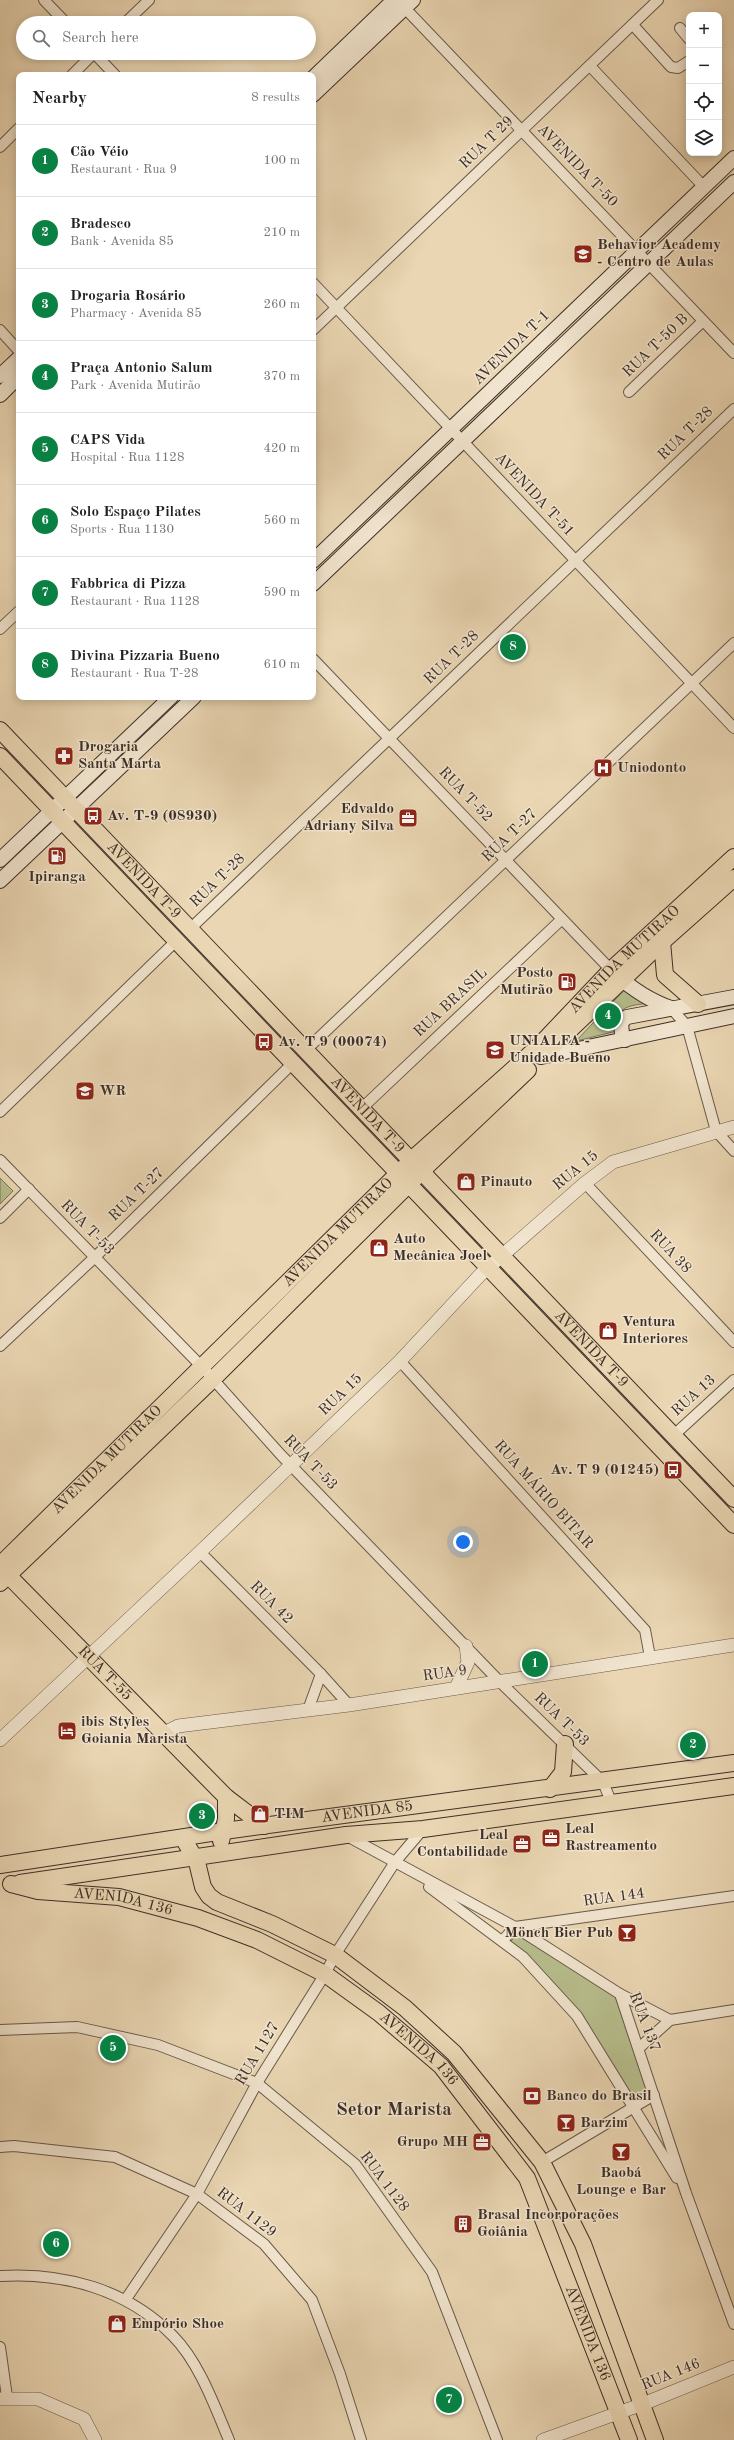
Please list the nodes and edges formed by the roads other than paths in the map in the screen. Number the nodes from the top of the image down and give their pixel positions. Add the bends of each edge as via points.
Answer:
1 (44, 0) edge
2 (148, 0) edge
3 (658, 0) edge
4 (402, 2) edge
5 (59, 16) edge
6 (132, 16) edge
7 (633, 25) junction
8 (680, 28) dead end
9 (686, 35) edge
10 (87, 60) edge
11 (101, 60) edge
12 (686, 63) edge
13 (590, 66) junction
14 (75, 72) edge
15 (112, 72) edge
16 (316, 75) edge
17 (316, 93) edge
18 (16, 131) edge
19 (522, 131) junction
20 (0, 148) edge
21 (734, 158) edge
22 (734, 182) edge
23 (704, 187) junction
24 (638, 252) junction
25 (650, 264) junction
26 (316, 286) edge
27 (337, 308) junction
28 (703, 321) junction
29 (316, 327) edge
30 (0, 330) edge
31 (16, 348) edge
32 (734, 353) edge
33 (16, 361) edge
34 (0, 376) edge
35 (16, 379) edge
36 (630, 392) dead end
37 (0, 395) edge
38 (734, 409) edge
39 (452, 429) junction
40 (463, 441) junction
41 (316, 558) edge
42 (576, 560) junction
43 (316, 581) edge
44 (16, 614) edge
45 (0, 629) edge
46 (734, 643) edge
47 (316, 662) edge
48 (692, 683) junction
49 (168, 700) edge
50 (191, 700) edge
51 (734, 728) edge
52 (0, 730) edge
53 (389, 738) junction
54 (0, 756) edge
55 (71, 803) junction
56 (57, 816) junction
57 (734, 858) edge
58 (0, 860) edge
59 (506, 860) junction
60 (734, 878) edge
61 (0, 881) edge
62 (562, 919) junction
63 (191, 928) junction
64 (176, 940) junction
65 (662, 942) junction
66 (617, 975) junction
67 (734, 997) edge
68 (698, 1004) junction
69 (671, 1008) junction
70 (734, 1016) edge
71 (687, 1026) junction
72 (625, 1040) junction
73 (306, 1050) junction
74 (542, 1057) junction
75 (294, 1063) junction
76 (361, 1109) junction
77 (0, 1112) edge
78 (734, 1127) edge
79 (716, 1131) junction
80 (734, 1151) edge
81 (0, 1160) edge
82 (416, 1167) junction
83 (399, 1173) junction
84 (585, 1183) junction
85 (409, 1185) junction
86 (29, 1189) junction
87 (0, 1218) edge
88 (502, 1256) junction
89 (94, 1258) junction
90 (490, 1267) junction
91 (734, 1342) edge
92 (0, 1346) edge
93 (400, 1361) junction
94 (208, 1373) junction
95 (734, 1380) edge
96 (674, 1435) junction
97 (290, 1465) junction
98 (734, 1499) edge
99 (734, 1525) edge
100 (200, 1552) junction
101 (2, 1573) edge
102 (734, 1645) edge
103 (466, 1646) junction
104 (650, 1657) junction
105 (88, 1658) junction
106 (321, 1674) junction
107 (501, 1683) junction
108 (456, 1688) junction
109 (349, 1705) junction
110 (308, 1710) junction
111 (162, 1734) junction
112 (0, 1740) edge
113 (565, 1744) junction
114 (734, 1763) edge
115 (603, 1782) junction
116 (734, 1786) edge
117 (550, 1789) junction
118 (226, 1797) junction
119 (612, 1804) junction
120 (264, 1826) junction
121 (423, 1829) junction
122 (224, 1831) junction
123 (346, 1836) junction
124 (183, 1838) junction
125 (216, 1854) junction
126 (194, 1857) junction
127 (395, 1862) junction
128 (0, 1865) edge
129 (6, 1885) edge
130 (203, 1887) junction
131 (734, 1896) edge
132 (515, 1927) junction
133 (503, 1940) junction
134 (335, 1955) junction
135 (325, 1974) junction
136 (620, 1994) junction
137 (734, 2010) edge
138 (670, 2020) junction
139 (0, 2030) edge
140 (639, 2048) junction
141 (257, 2083) junction
142 (654, 2095) junction
143 (635, 2108) junction
144 (0, 2148) edge
145 (542, 2162) junction
146 (686, 2193) junction
147 (197, 2194) junction
148 (0, 2276) edge
149 (126, 2299) junction
150 (734, 2324) edge
151 (0, 2347) edge
152 (734, 2367) edge
153 (3, 2398) edge
154 (643, 2404) junction
155 (620, 2411) junction
156 (95, 2440) edge
157 (230, 2440) edge
158 (361, 2440) edge
159 (497, 2440) edge
160 (543, 2440) edge
161 (629, 2440) edge
162 (655, 2440) edge

1 - 5 street
2 - 6 street
3 - 7 street, RUA T 29
4 - 16 main road
4 - 17 main road
4 - 19 street, AVENIDA T-50
7 - 12 street via 671,67 678,68
7 - 13 street, RUA T 29
8 - 9 street
10 - 14 street
11 - 15 street
13 - 19 street, RUA T 29
13 - 23 street
18 - 20 street
19 - 24 street, AVENIDA T-50
19 - 27 street, RUA T 29
21 - 23 main road, AVENIDA T-1
22 - 25 main road
23 - 24 main road, AVENIDA T-1
24 - 25 street, AVENIDA T-50
24 - 39 main road, AVENIDA T-1
25 - 28 street, AVENIDA T-50
25 - 40 main road
26 - 27 street, AVENIDA T-51
27 - 29 street, RUA T 29
27 - 39 street, AVENIDA T-51
28 - 32 street, AVENIDA T-50
28 - 36 street, RUA T-50 B
30 - 31 street
33 - 34 main road
35 - 37 main road
38 - 42 street, RUA T-28
39 - 40 street, AVENIDA T-51
39 - 41 main road, AVENIDA T-1
40 - 42 street, AVENIDA T-51
40 - 43 main road
42 - 48 street, AVENIDA T-51
42 - 53 street, RUA T-28
44 - 45 street
46 - 48 street, RUA T-27
47 - 53 street, RUA T-52
48 - 51 street, AVENIDA T-51
48 - 59 street, RUA T-27
49 - 55 main road
50 - 55 main road
52 - 55 main road, AVENIDA T-9
53 - 59 street, RUA T-52
53 - 63 street, RUA T-28
54 - 56 main road, AVENIDA T-9
55 - 56 main road
55 - 63 main road, AVENIDA T-9
56 - 58 main road
56 - 61 main road
56 - 64 main road, AVENIDA T-9
57 - 66 main road, AVENIDA MUTIRÃO
59 - 62 street, RUA T-52
59 - 73 street, RUA T-27
60 - 65 main road, AVENIDA MUTIRÃO
62 - 66 street, RUA T-52
62 - 76 street, RUA BRASIL
63 - 73 main road, AVENIDA T-9
64 - 75 main road, AVENIDA T-9
64 - 77 street
65 - 66 main road, AVENIDA MUTIRÃO
65 - 68 main road via 664,974
66 - 69 main road via 658,1004
66 - 74 main road, AVENIDA MUTIRÃO
66 - 82 main road, AVENIDA MUTIRÃO via 538,1047
67 - 68 main road
68 - 69 main road
69 - 71 street
69 - 72 main road via 627,1016 621,1022
70 - 71 main road
71 - 72 main road
71 - 79 street
72 - 74 main road
73 - 76 main road, AVENIDA T-9
74 - 82 main road, AVENIDA MUTIRÃO
75 - 83 main road, AVENIDA T-9
75 - 89 street, RUA T-27
76 - 82 main road, AVENIDA T-9
78 - 79 street, RUA 15
79 - 80 street
79 - 84 street, RUA 15 via 613,1162
81 - 86 street, RUA T-53
82 - 83 main road, AVENIDA MUTIRÃO
82 - 85 main road, AVENIDA MUTIRÃO
82 - 88 main road, AVENIDA T-9
83 - 85 main road, AVENIDA T-9
83 - 94 main road, AVENIDA MUTIRÃO
84 - 88 street, RUA 15
84 - 91 street, RUA 38
85 - 90 main road, AVENIDA T-9
85 - 94 main road, AVENIDA MUTIRÃO
86 - 87 street
86 - 89 street, RUA T-53
88 - 90 street, RUA 15
88 - 96 main road, AVENIDA T-9
89 - 92 street, RUA T-27
89 - 94 street, RUA T-53
90 - 93 street, RUA 15
90 - 99 main road, AVENIDA T-9
93 - 97 street, RUA 15
93 - 104 street, RUA MÁRIO BITAR via 645,1630
94 - 97 street, RUA T-53
94 - 101 main road, AVENIDA MUTIRÃO
95 - 96 street, RUA 13
96 - 98 main road, AVENIDA T-9
97 - 100 street, RUA 15
97 - 103 street, RUA T-53
100 - 105 street, RUA 15
100 - 106 street, RUA 42
101 - 105 main road, RUA T-55
102 - 104 street, RUA 9
103 - 107 street, RUA T-53
103 - 108 street via 468,1662
104 - 107 street, RUA 9
105 - 111 main road, RUA T-55
105 - 112 street, RUA 15
106 - 109 street, RUA 42
106 - 110 street
107 - 108 street, RUA 9
107 - 113 street, RUA T-53
108 - 109 street, RUA 9
109 - 110 street, RUA 9
110 - 111 street, RUA 9 via 178,1726
111 - 118 main road, RUA T-55
113 - 115 street, RUA T-53
113 - 117 main road via 563,1772
114 - 115 main road, AVENIDA 85
115 - 117 main road, AVENIDA 85
115 - 119 street
116 - 119 main road, AVENIDA 85
117 - 120 main road, AVENIDA 85
118 - 120 main road, RUA T-55
118 - 122 main road
119 - 121 main road, AVENIDA 85
120 - 122 main road, AVENIDA 85
121 - 123 main road, AVENIDA 85
121 - 127 street, RUA 1127
122 - 124 main road, AVENIDA 85
122 - 125 main road
123 - 125 main road, AVENIDA 85
123 - 127 street, RUA 137
124 - 126 main road, AVENIDA 136
124 - 128 main road, AVENIDA 85
125 - 126 main road, AVENIDA 85
125 - 130 main road
126 - 129 main road, AVENIDA 85
126 - 130 main road, AVENIDA 136
127 - 132 street, RUA 137
127 - 133 street, RUA 137
127 - 134 street, RUA 1127
129 - 135 main road, AVENIDA 136 via 119,1897 198,1918 257,1940
130 - 134 main road, AVENIDA 136 via 209,1896 218,1902 272,1924
131 - 132 street, RUA 144
132 - 133 street
132 - 136 street, RUA 137
133 - 143 street, RUA 137 via 523,1957 577,2016
134 - 135 street, RUA 1127
134 - 145 main road, AVENIDA 136 via 405,2008 454,2053
135 - 141 street, RUA 1127
135 - 155 main road, AVENIDA 136 via 379,2013 441,2066 527,2178
136 - 138 street
136 - 140 street, RUA 137
137 - 138 street
138 - 140 street
139 - 141 street, RUA 1128 via 77,2026 158,2045
140 - 142 street, RUA 137
141 - 147 street, RUA 1127
141 - 159 street, RUA 1128 via 355,2164 432,2272
142 - 143 street
142 - 146 street, RUA 137
143 - 145 street
143 - 146 street, RUA 137
144 - 147 street, RUA 1129 via 14,2146 115,2157
145 - 154 main road, AVENIDA 136 via 583,2244
146 - 150 street, RUA 137
147 - 149 street, RUA 1127
147 - 158 street, RUA 1129 via 264,2244 312,2300
148 - 149 street via 32,2274 76,2281
149 - 157 street via 174,2336 202,2376
151 - 153 street
152 - 154 street, RUA 146
153 - 156 street via 38,2399 84,2419
154 - 155 street, RUA 146
154 - 162 main road, AVENIDA 136
155 - 160 street, RUA 146
155 - 161 main road, AVENIDA 136

